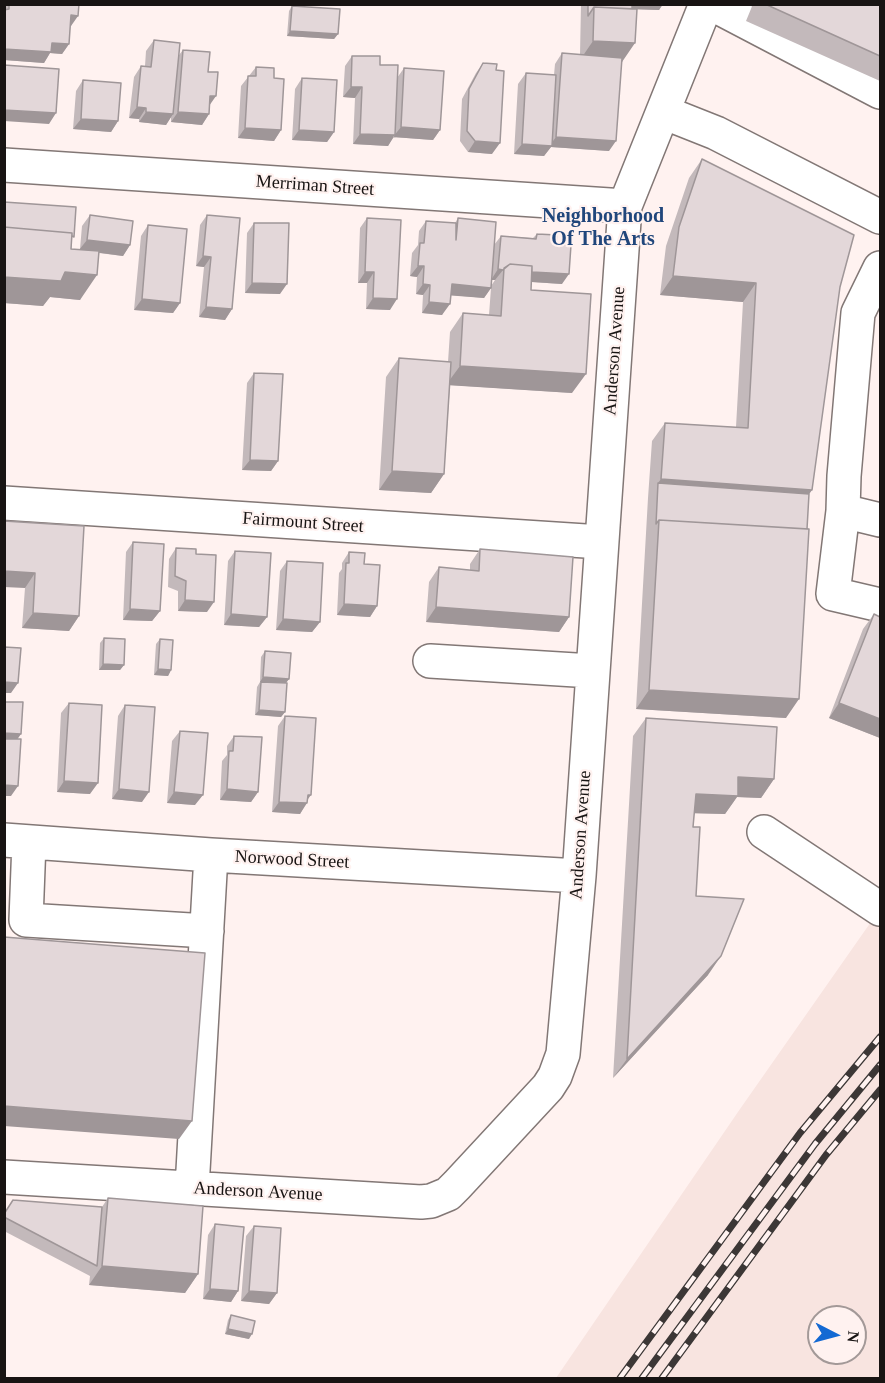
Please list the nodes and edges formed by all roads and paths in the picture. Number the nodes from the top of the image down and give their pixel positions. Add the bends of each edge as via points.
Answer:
1 (706, 4) edge
2 (712, 4) edge
3 (880, 92) edge
4 (663, 112) junction
5 (4, 165) edge
6 (625, 206) junction
7 (880, 217) edge
8 (880, 268) edge
9 (4, 503) edge
10 (843, 511) junction
11 (880, 520) edge
12 (601, 542) junction
13 (880, 605) edge
14 (430, 661) dead end
15 (592, 672) junction
16 (764, 832) dead end
17 (17, 841) edge
18 (211, 855) junction
19 (579, 876) junction
20 (880, 909) edge
21 (207, 931) junction
22 (4, 1177) edge
23 (192, 1188) junction

1 - 4 street, Anderson Avenue
2 - 3 street
4 - 6 street, Anderson Avenue
4 - 7 street via 716,133
5 - 6 street, Merriman Street
6 - 12 street, Anderson Avenue
8 - 10 street via 858,313
9 - 12 street, Fairmount Street
10 - 11 street
10 - 13 street via 833,594
12 - 15 street, Anderson Avenue
14 - 15 street
15 - 19 street, Anderson Avenue
16 - 20 street
17 - 18 street, Norwood Street
17 - 21 street via 26,920
18 - 19 street, Norwood Street
18 - 21 street
19 - 23 street, Anderson Avenue via 563,1054 555,1076 448,1194 421,1202
21 - 23 street
22 - 23 street, Anderson Avenue

